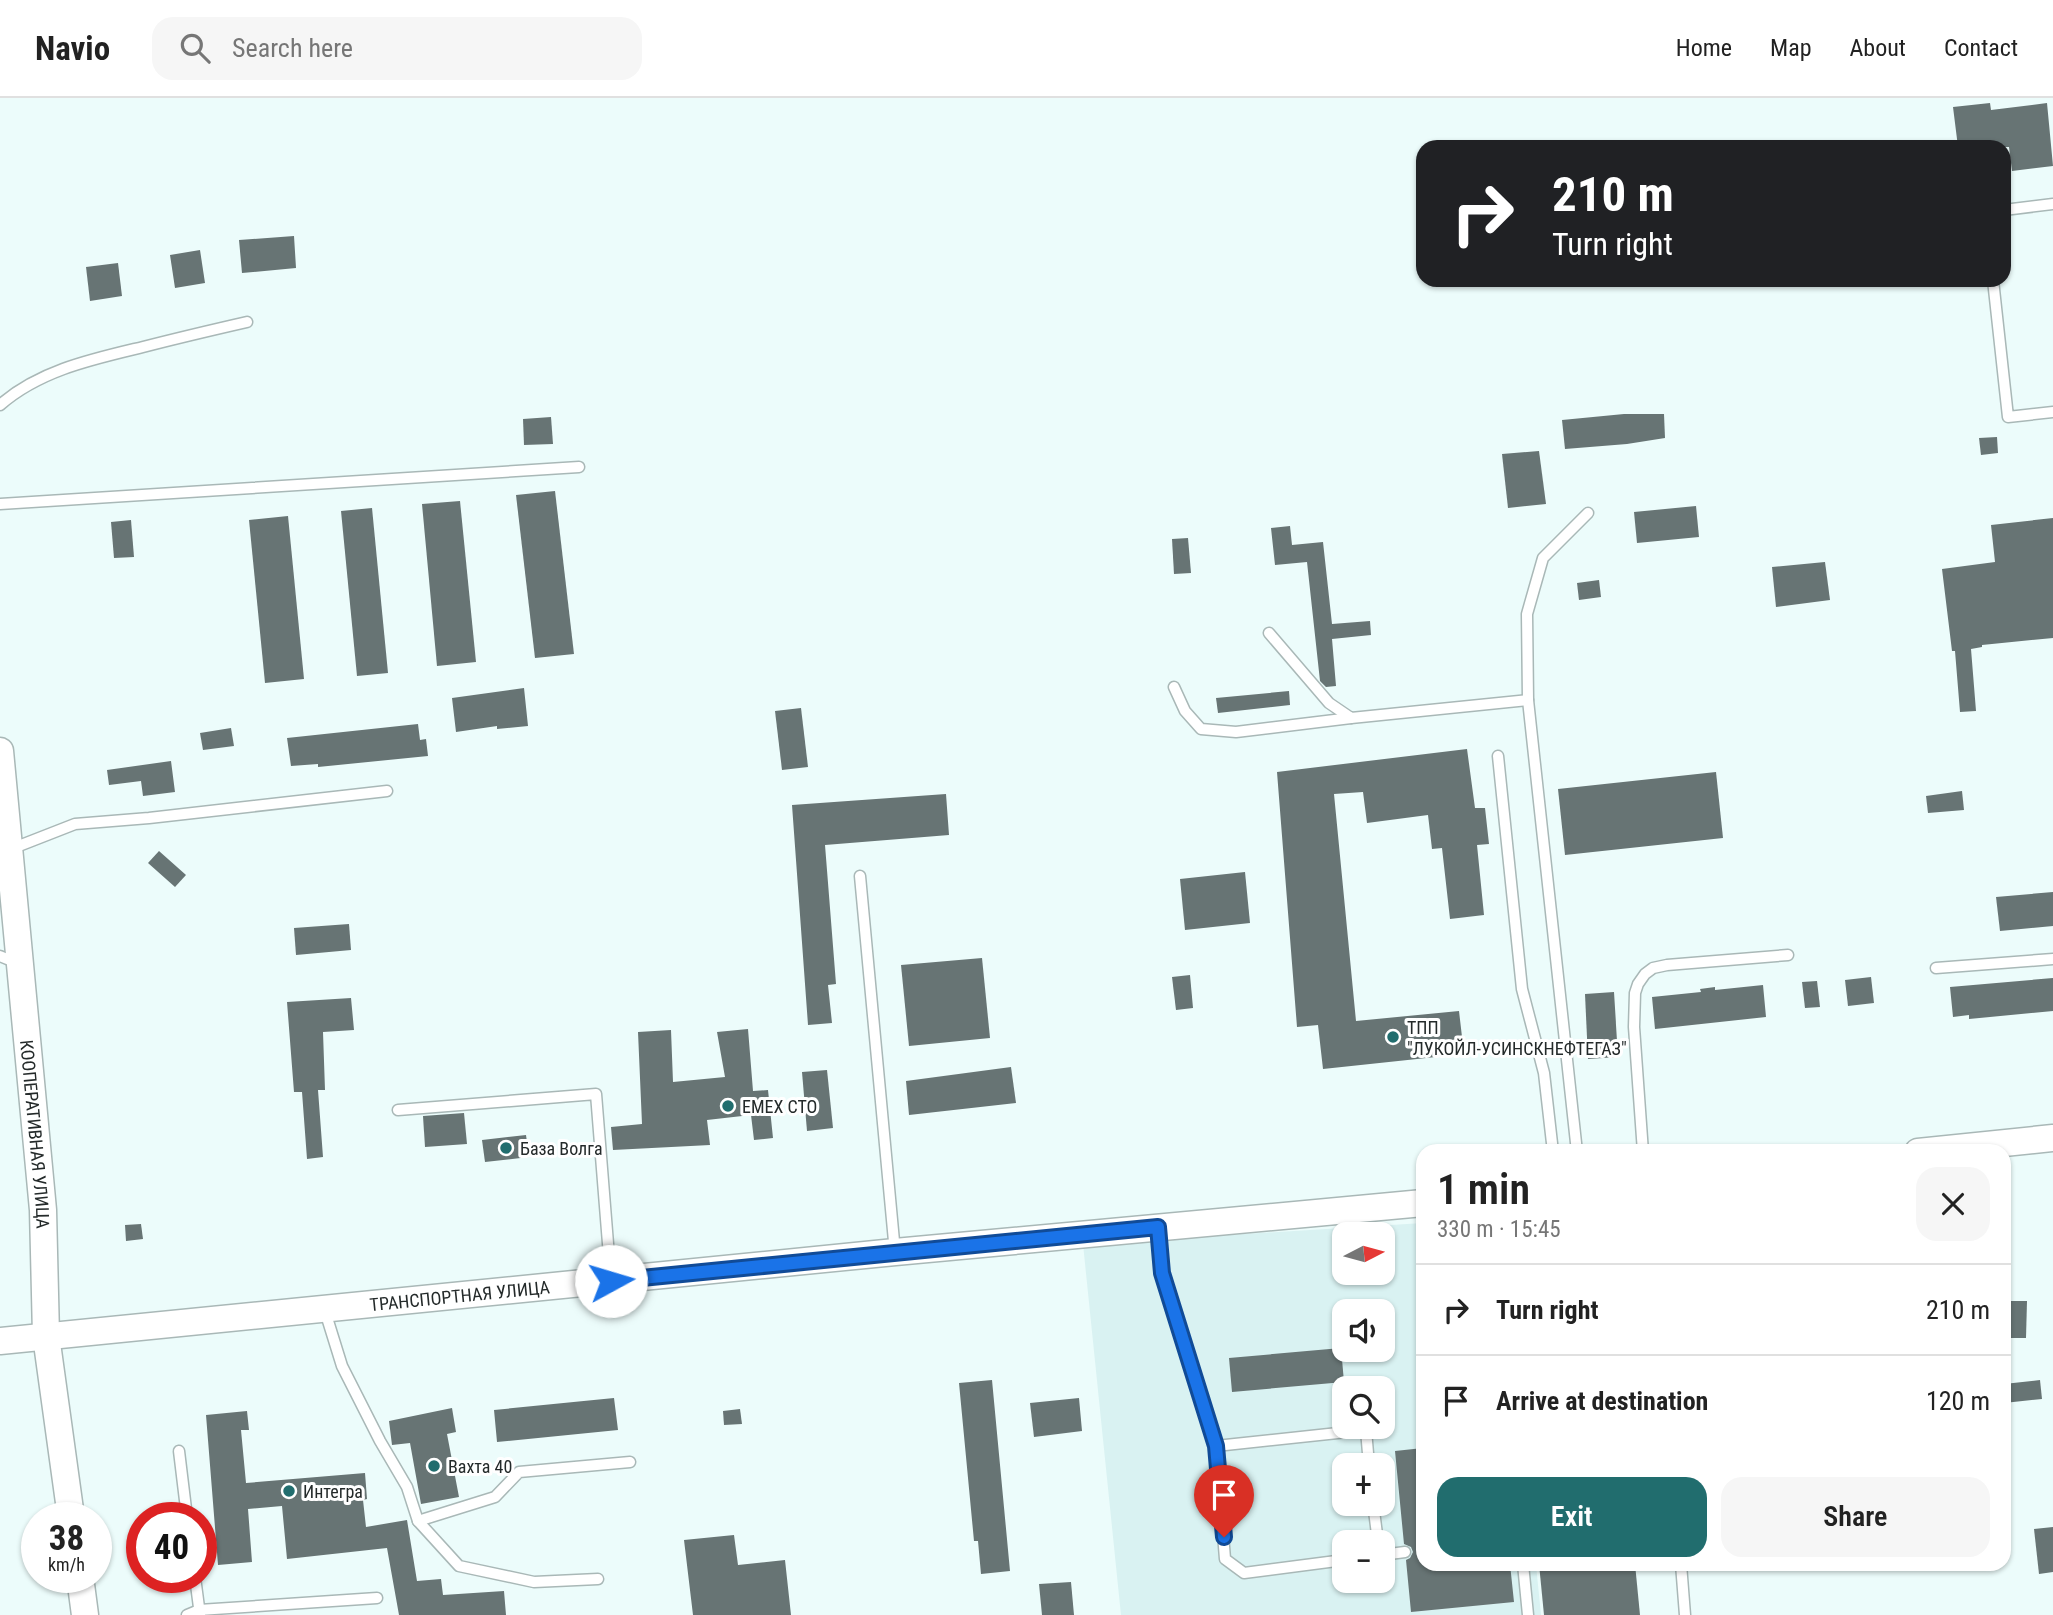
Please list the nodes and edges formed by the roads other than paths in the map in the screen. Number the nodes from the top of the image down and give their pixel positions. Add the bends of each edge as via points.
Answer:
1 (2053, 204) edge
2 (2011, 209) edge
3 (1994, 287) edge
4 (247, 322) dead end
5 (0, 405) edge
6 (2053, 412) edge
7 (579, 467) dead end
8 (0, 503) edge
9 (1587, 513) dead end
10 (1269, 634) dead end
11 (1174, 687) dead end
12 (1528, 700) junction
13 (1350, 718) junction
14 (0, 751) edge
15 (1498, 756) dead end
16 (387, 791) dead end
17 (2, 802) edge
18 (11, 849) junction
19 (860, 876) dead end
20 (1787, 955) dead end
21 (2053, 959) edge
22 (10, 960) edge
23 (1936, 968) dead end
24 (398, 1110) dead end
25 (2053, 1138) edge
26 (1552, 1144) edge
27 (1576, 1144) edge
28 (1642, 1144) edge
29 (1995, 1144) edge
30 (1416, 1204) edge
31 (1158, 1227) junction
32 (895, 1252) junction
33 (611, 1281) junction
34 (324, 1308) junction
35 (46, 1336) junction
36 (0, 1340) edge
37 (1216, 1446) junction
38 (179, 1451) dead end
39 (1368, 1453) edge
40 (630, 1462) dead end
41 (69, 1502) edge
42 (185, 1502) edge
43 (418, 1521) junction
44 (1405, 1552) dead end
45 (1395, 1553) edge
46 (1332, 1562) edge
47 (1524, 1571) edge
48 (1682, 1571) edge
49 (598, 1579) dead end
50 (82, 1593) edge
51 (197, 1593) edge
52 (377, 1598) dead end
53 (200, 1613) edge
54 (85, 1615) edge
55 (187, 1615) edge
56 (1528, 1615) edge
57 (1685, 1615) edge

1 - 2 lane
3 - 6 lane via 2008,417
4 - 5 lane via 87,360 34,382
7 - 8 lane
9 - 12 lane via 1544,558 1527,614
10 - 13 lane via 1329,702
11 - 13 lane via 1185,711 1201,729 1236,732
12 - 13 lane
12 - 27 lane
14 - 17 street, КООПЕРАТИВНАЯ УЛИЦА
15 - 26 lane via 1522,989 1544,1073
16 - 18 lane via 75,824
17 - 18 street, КООПЕРАТИВНАЯ УЛИЦА
18 - 22 street, КООПЕРАТИВНАЯ УЛИЦА
19 - 32 lane
20 - 28 lane via 1667,965 1645,974 1638,984 1634,1009
21 - 23 lane
22 - 35 street, КООПЕРАТИВНАЯ УЛИЦА via 43,1210
24 - 33 lane via 596,1094
25 - 29 street
30 - 31 street, ТРАНСПОРТНАЯ УЛИЦА
31 - 32 street, ТРАНСПОРТНАЯ УЛИЦА
31 - 37 lane via 1162,1273
32 - 33 street, ТРАНСПОРТНАЯ УЛИЦА
33 - 34 street, ТРАНСПОРТНАЯ УЛИЦА
34 - 35 street, ТРАНСПОРТНАЯ УЛИЦА
34 - 43 lane via 342,1366 407,1487
35 - 36 street, ТРАНСПОРТНАЯ УЛИЦА
35 - 41 street, КООПЕРАТИВНАЯ УЛИЦА
37 - 39 lane via 1366,1430
37 - 46 lane via 1226,1559 1244,1573
38 - 42 lane
40 - 43 lane via 519,1472 495,1497
43 - 49 lane via 459,1566 534,1582
44 - 45 lane
47 - 56 lane
48 - 57 lane
50 - 54 street
51 - 53 lane
52 - 53 lane
53 - 55 lane

